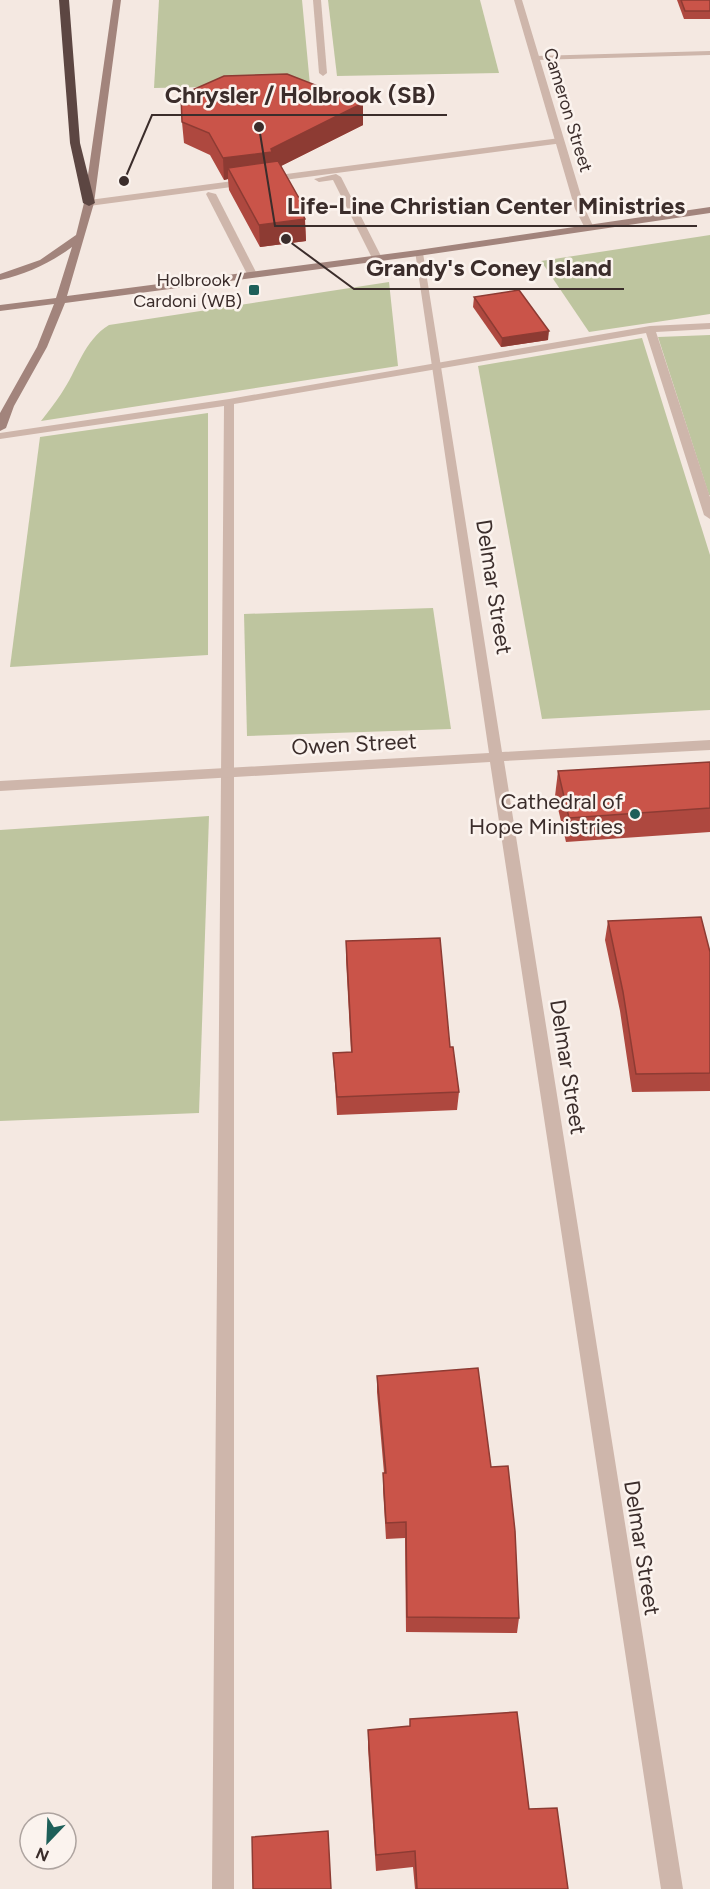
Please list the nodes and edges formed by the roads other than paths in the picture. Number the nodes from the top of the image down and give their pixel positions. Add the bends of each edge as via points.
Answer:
1 (64, 0) edge
2 (117, 0) edge
3 (318, 0) edge
4 (518, 0) edge
5 (710, 53) edge
6 (535, 58) junction
7 (323, 73) dead end
8 (560, 141) junction
9 (211, 194) junction
10 (88, 206) junction
11 (710, 210) edge
12 (589, 228) junction
13 (81, 234) junction
14 (418, 253) junction
15 (377, 258) junction
16 (252, 274) junction
17 (0, 277) edge
18 (62, 299) junction
19 (0, 308) edge
20 (710, 326) edge
21 (650, 329) junction
22 (437, 368) junction
23 (229, 402) junction
24 (0, 428) edge
25 (0, 436) edge
26 (710, 515) edge
27 (710, 746) edge
28 (498, 757) junction
29 (229, 772) junction
30 (0, 786) edge
31 (223, 1889) edge
32 (672, 1889) edge

1 - 10 highway via 75,143
2 - 10 street
3 - 7 street
4 - 6 street, Cameron Street
5 - 6 street
6 - 8 street, Cameron Street
8 - 10 street
8 - 12 street, Cameron Street
9 - 10 street
9 - 15 street via 336,177
9 - 16 street
10 - 13 street
11 - 12 street
12 - 14 street
13 - 17 street via 64,250 33,268
13 - 18 street
14 - 15 street
14 - 22 street, Delmar Street
15 - 16 street
16 - 18 street
18 - 19 street
18 - 24 street via 42,348 5,412
20 - 21 street
21 - 22 street
21 - 26 street
22 - 23 street
22 - 28 street, Delmar Street
23 - 25 street
23 - 29 street
27 - 28 street, Owen Street
28 - 29 street, Owen Street
28 - 32 street, Delmar Street
29 - 30 street, Owen Street
29 - 31 street

